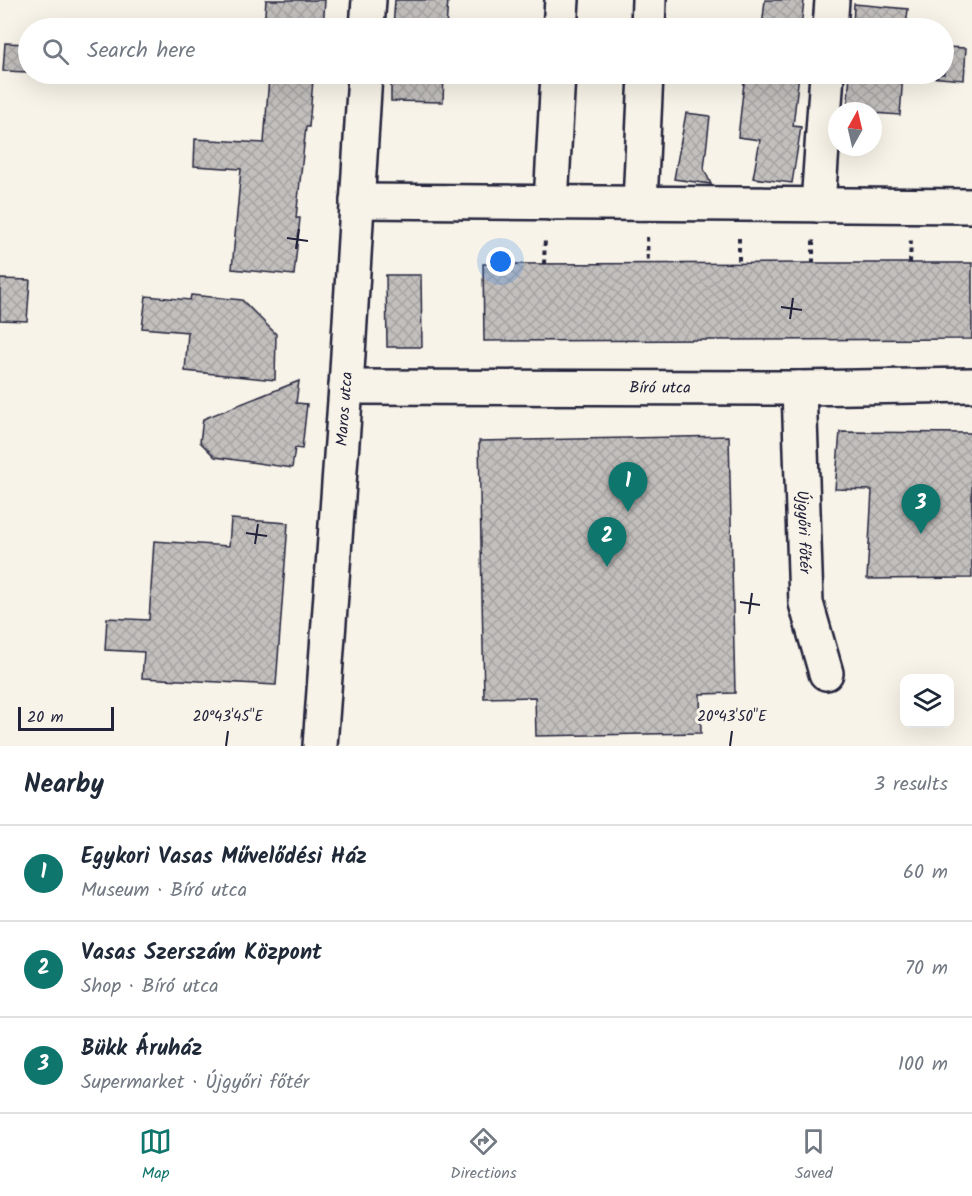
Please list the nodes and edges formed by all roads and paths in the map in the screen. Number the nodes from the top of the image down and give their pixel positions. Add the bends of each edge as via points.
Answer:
1 (369, 0) edge
2 (562, 0) edge
3 (649, 0) edge
4 (832, 0) edge
5 (368, 18) edge
6 (561, 18) edge
7 (648, 18) edge
8 (831, 18) edge
9 (364, 84) edge
10 (557, 84) edge
11 (646, 84) edge
12 (826, 84) edge
13 (357, 201) junction
14 (551, 203) junction
15 (640, 203) junction
16 (818, 205) junction
17 (972, 206) edge
18 (545, 237) dead end
19 (647, 237) dead end
20 (739, 238) dead end
21 (813, 238) dead end
22 (911, 238) dead end
23 (648, 263) dead end
24 (739, 263) dead end
25 (813, 263) dead end
26 (910, 263) dead end
27 (544, 264) dead end
28 (972, 385) edge
29 (346, 387) junction
30 (799, 388) junction
31 (826, 673) dead end
32 (320, 746) edge

1 - 5 street
2 - 6 street
3 - 7 street
4 - 8 street
9 - 13 street, Maros utca
10 - 14 street
11 - 15 street
12 - 16 street
13 - 14 street
13 - 29 street, Maros utca
14 - 15 street
15 - 16 street
16 - 17 street
18 - 27 path
19 - 23 path
20 - 24 path
21 - 25 path
22 - 26 path
28 - 30 street, Bíró utca
29 - 30 street, Bíró utca
29 - 32 street, Maros utca
30 - 31 street, Újgyőri főtér via 806,603

